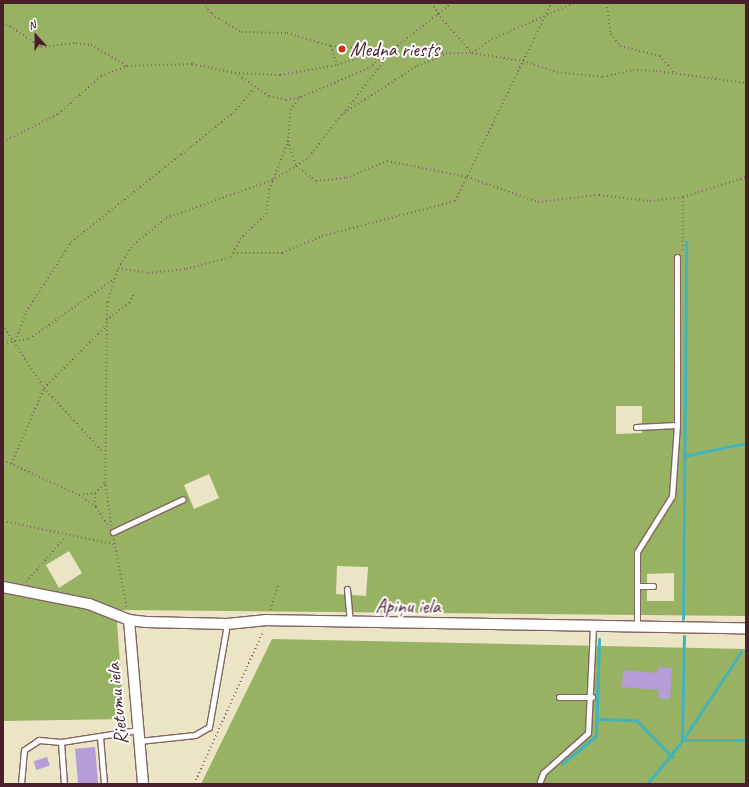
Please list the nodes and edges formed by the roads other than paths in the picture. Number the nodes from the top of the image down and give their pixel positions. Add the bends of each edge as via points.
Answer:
1 (677, 258) dead end
2 (677, 425) junction
3 (636, 427) dead end
4 (183, 500) dead end
5 (113, 532) road end
6 (636, 586) junction
7 (653, 586) dead end
8 (3, 587) edge
9 (347, 589) dead end
10 (129, 620) junction
11 (350, 623) junction
12 (227, 624) junction
13 (593, 627) junction
14 (637, 627) junction
15 (746, 628) edge
16 (559, 697) dead end
17 (592, 698) junction
18 (138, 730) junction
19 (100, 737) junction
20 (139, 741) junction
21 (61, 742) junction
22 (540, 781) dead end
23 (21, 784) edge
24 (64, 784) edge
25 (104, 784) edge
26 (143, 784) edge

1 - 2 lane
2 - 3 lane
2 - 6 lane via 672,496 636,552
4 - 5 lane
6 - 7 lane
6 - 14 lane
8 - 10 street, Apiņu iela via 89,604
9 - 11 lane
10 - 12 street, Apiņu iela
10 - 18 street, Rietumu iela
11 - 12 street, Apiņu iela via 268,620
11 - 13 street, Apiņu iela
12 - 20 lane via 209,726 195,735
13 - 14 street, Apiņu iela
13 - 17 lane
14 - 15 street, Apiņu iela
16 - 17 lane
17 - 22 lane via 588,733 543,773
18 - 19 lane
18 - 20 street, Rietumu iela
19 - 21 lane
19 - 25 lane
20 - 26 street, Rietumu iela
21 - 23 lane via 39,740 24,750
21 - 24 lane

